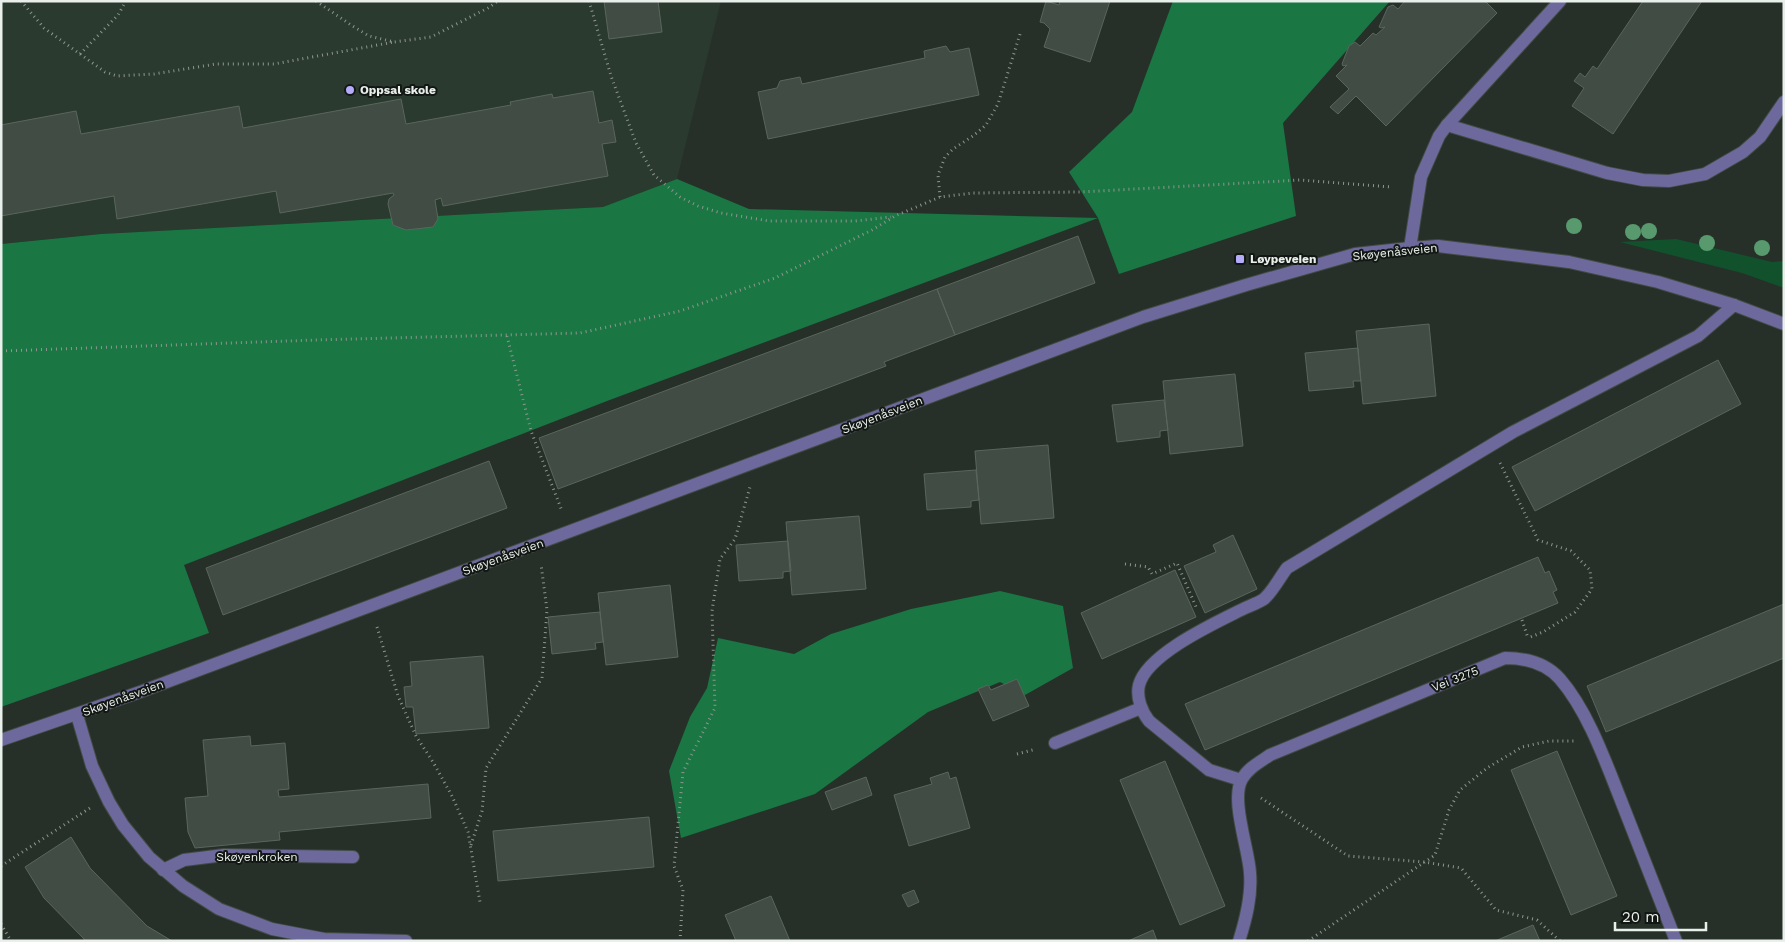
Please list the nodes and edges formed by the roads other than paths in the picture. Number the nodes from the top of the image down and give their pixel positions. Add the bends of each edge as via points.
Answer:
1 (1560, 1) edge
2 (1784, 102) edge
3 (1446, 125) junction
4 (1410, 248) junction
5 (1734, 305) junction
6 (1784, 324) edge
7 (1141, 708) junction
8 (77, 715) junction
9 (1, 740) edge
10 (1055, 743) dead end
11 (1240, 785) junction
12 (353, 856) dead end
13 (163, 870) junction
14 (347, 940) edge
15 (406, 941) edge
16 (1239, 941) edge
17 (1676, 941) edge

1 - 3 street
2 - 3 street via 1760,137 1743,152 1705,174 1669,181 1607,173
3 - 4 street via 1421,177
4 - 5 street, Skøyenåsveien via 1438,246 1569,262 1658,282
4 - 8 street, Skøyenåsveien via 1355,254 1143,317
5 - 6 street, Skøyenåsveien
5 - 7 street via 1698,336 1513,432 1287,568 1264,598 1198,632 1165,653 1144,673 1138,694
7 - 10 street
7 - 11 street via 1148,721 1209,770
8 - 9 street, Skøyenåsveien
8 - 13 street via 92,766 107,798 124,825
11 - 16 street via 1238,798 1251,874 1248,911
11 - 17 street, Vei 3275 via 1253,766 1270,754 1505,658 1538,663 1559,678 1579,706 1604,760
12 - 13 street, Skøyenkroken via 224,855 184,860
13 - 14 street via 219,909 272,929 324,940
14 - 15 street

